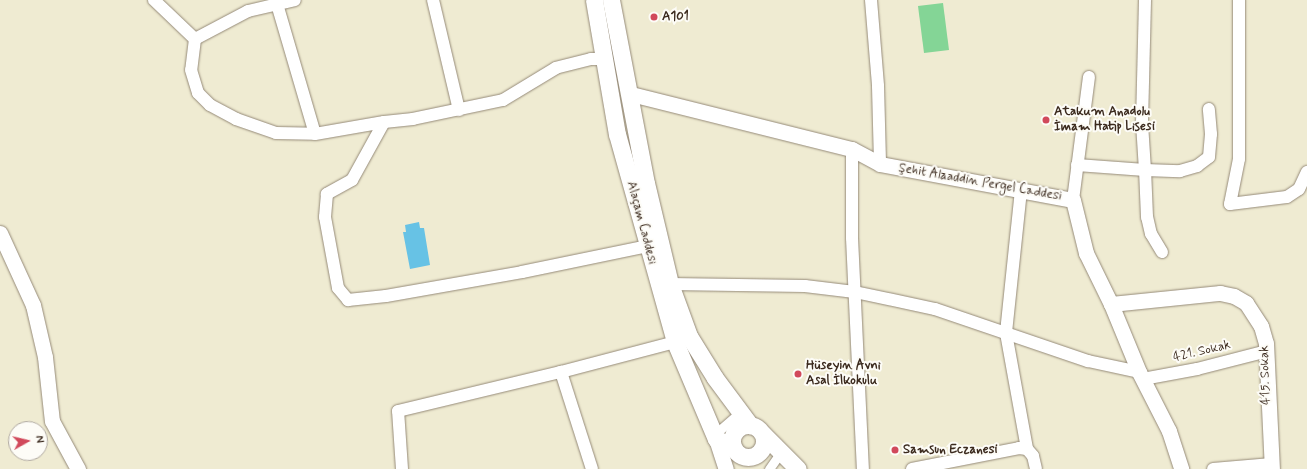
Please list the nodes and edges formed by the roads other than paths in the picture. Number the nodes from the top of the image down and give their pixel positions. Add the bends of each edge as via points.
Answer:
1 (154, 0) edge
2 (294, 0) edge
3 (433, 0) edge
4 (594, 0) edge
5 (611, 0) edge
6 (871, 0) edge
7 (1145, 0) edge
8 (1239, 0) edge
9 (277, 4) junction
10 (195, 38) junction
11 (606, 59) junction
12 (1089, 77) dead end
13 (631, 94) junction
14 (1209, 109) dead end
15 (459, 110) junction
16 (384, 122) junction
17 (315, 134) junction
18 (852, 149) junction
19 (880, 164) junction
20 (1077, 165) junction
21 (1145, 170) junction
22 (1307, 172) edge
23 (1021, 190) junction
24 (1073, 200) junction
25 (0, 233) edge
26 (647, 246) junction
27 (1162, 252) dead end
28 (670, 284) junction
29 (855, 292) junction
30 (1111, 304) junction
31 (1006, 333) junction
32 (676, 342) junction
33 (1267, 351) junction
34 (561, 372) junction
35 (1141, 376) junction
36 (750, 420) junction
37 (715, 437) junction
38 (783, 449) junction
39 (1027, 449) junction
40 (742, 457) edge
41 (1272, 467) edge
42 (78, 469) edge
43 (402, 469) edge
44 (592, 469) edge
45 (726, 469) edge
46 (769, 469) edge
47 (798, 469) edge
48 (863, 469) edge
49 (912, 469) edge
50 (1036, 469) edge
51 (1181, 469) edge
52 (1213, 469) edge

1 - 10 street
2 - 9 street
3 - 15 street
4 - 11 main road, Alaçam Caddesi
5 - 13 main road, Alaçam Caddesi
6 - 19 street via 878,86
7 - 21 street via 1142,123
8 - 22 street via 1239,159 1230,204 1287,197 1299,189
9 - 10 street via 248,11
9 - 17 street
10 - 17 street via 192,79 198,93 210,105 236,119 276,133
11 - 15 street via 591,59 556,68 503,100
11 - 26 main road, Alaçam Caddesi via 617,134
12 - 20 street
13 - 18 street, Şehit Alaaddin Pergel Caddesi
13 - 28 main road, Alaçam Caddesi via 646,183
14 - 21 street via 1209,157 1197,166 1180,171
15 - 16 street
16 - 17 street
16 - 26 street via 352,180 327,194 325,217 334,271 338,288 348,300 386,296 522,272
18 - 19 street, Şehit Alaaddin Pergel Caddesi
18 - 29 street via 851,208
19 - 23 street, Şehit Alaaddin Pergel Caddesi
20 - 21 street
20 - 24 street
21 - 27 street via 1147,217 1151,234
23 - 24 street, Şehit Alaaddin Pergel Caddesi
23 - 31 street
24 - 30 street, Şehit Alaaddin Pergel Caddesi via 1086,253
25 - 42 street via 33,304 45,357 52,421
26 - 32 main road, Alaçam Caddesi
28 - 29 street via 805,286
28 - 36 main road, Alaçam Caddesi via 689,336 714,378
29 - 31 street via 935,309
29 - 48 street
30 - 33 street, 415. Sokak via 1214,294 1234,296 1246,303 1254,314 1261,326
30 - 35 street, Şehit Alaaddin Pergel Caddesi
31 - 35 street
31 - 39 street
32 - 34 street
32 - 37 main road, Alaçam Caddesi
33 - 35 street, 421. Sokak via 1198,369
33 - 41 street, 415. Sokak
34 - 43 street via 398,411
34 - 44 street
35 - 51 street, Şehit Alaaddin Pergel Caddesi via 1170,431
36 - 37 street
36 - 38 main road, Alaçam Caddesi
36 - 40 main road via 736,431
36 - 40 main road via 764,445 759,454
37 - 40 main road
37 - 45 street
38 - 46 street
38 - 47 main road, Alaçam Caddesi
39 - 49 street via 1007,450
39 - 50 street
41 - 52 street

